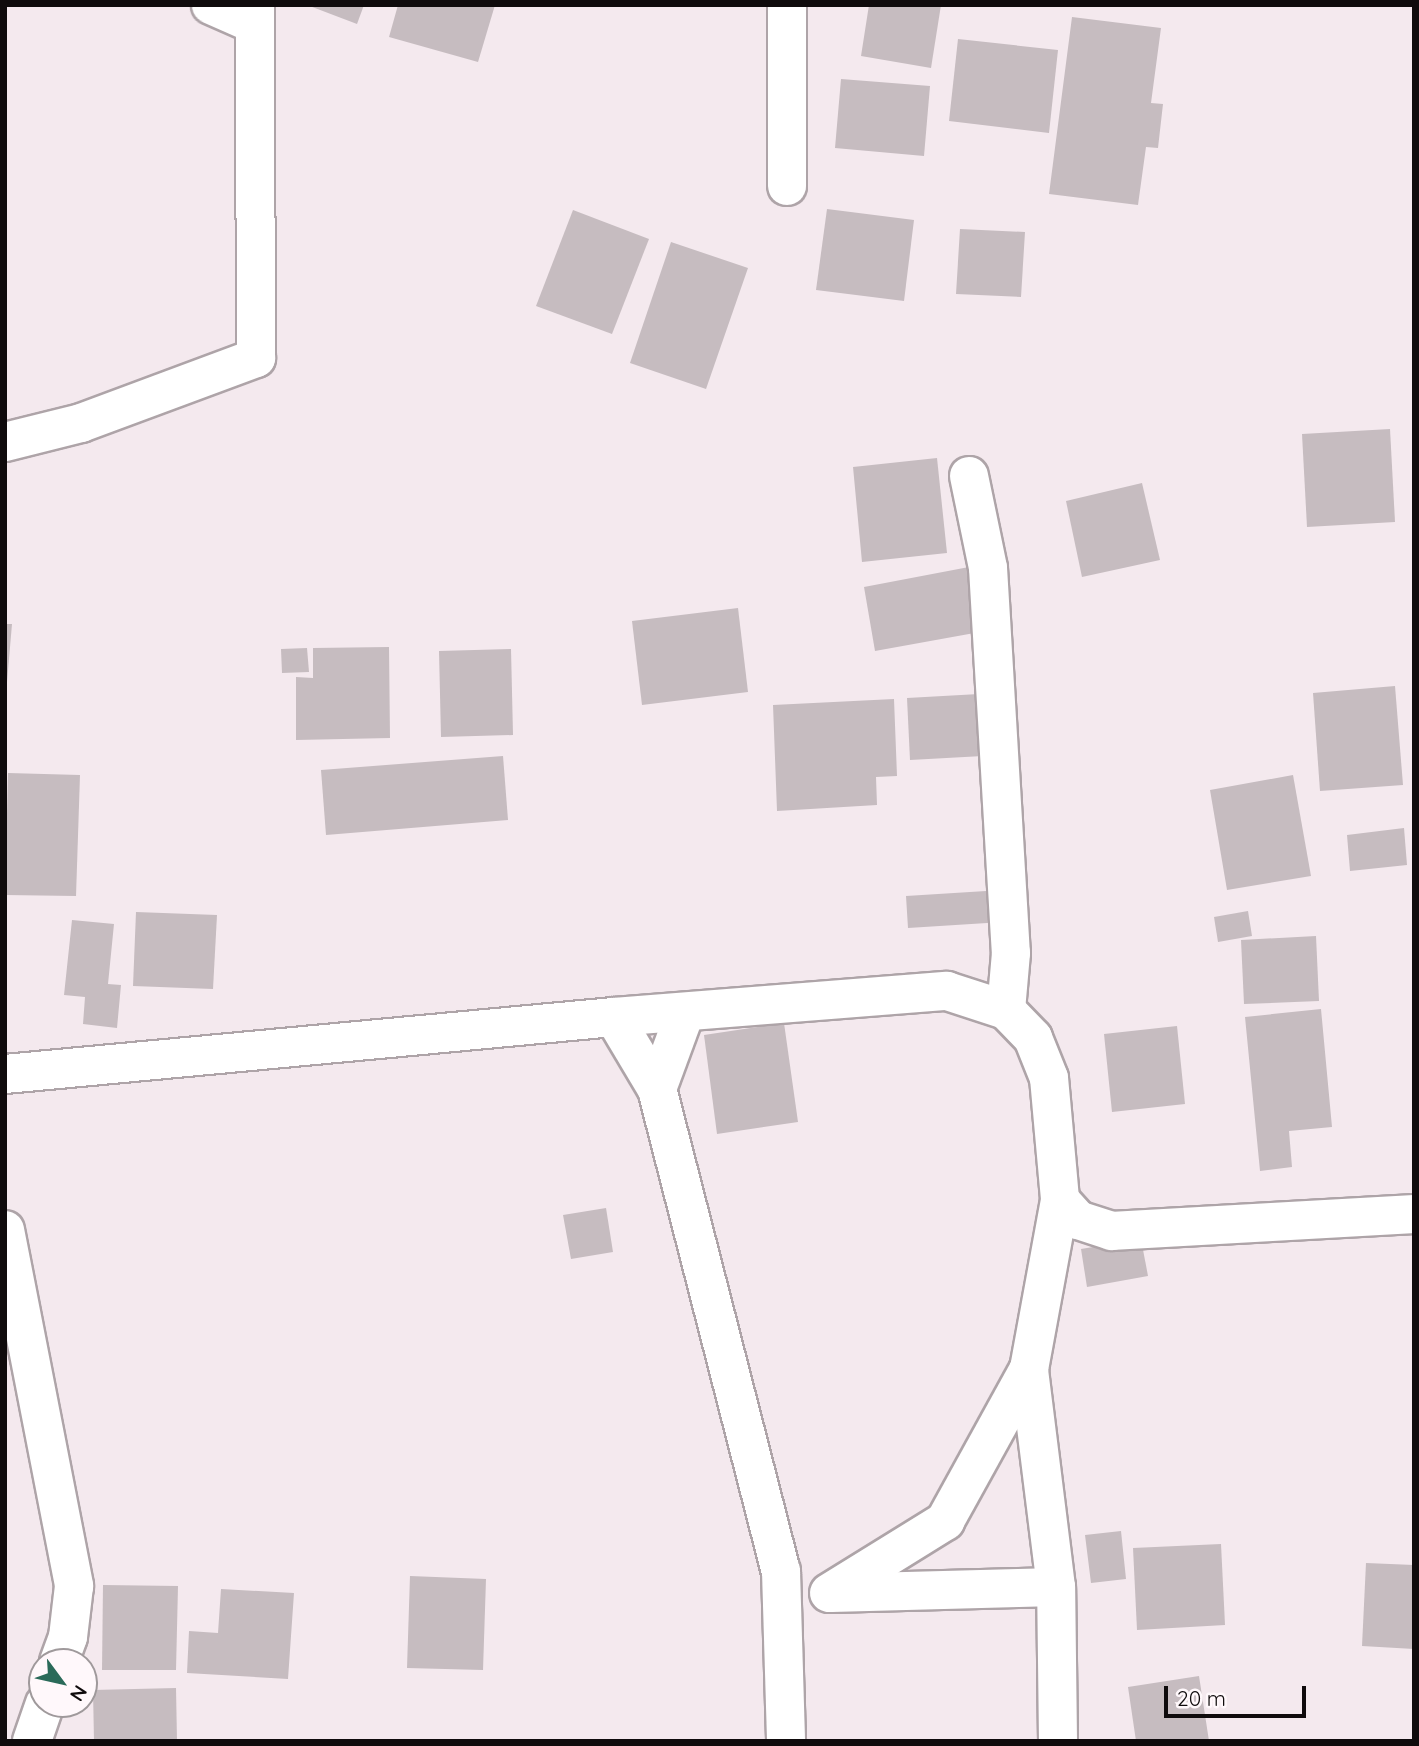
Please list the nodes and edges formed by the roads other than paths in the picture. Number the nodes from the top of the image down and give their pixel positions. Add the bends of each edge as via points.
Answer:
1 (211, 5) edge
2 (787, 5) edge
3 (255, 15) edge
4 (787, 186) dead end
5 (5, 442) edge
6 (969, 476) dead end
7 (1006, 1010) junction
8 (685, 1013) junction
9 (614, 1017) junction
10 (5, 1074) edge
11 (657, 1089) junction
12 (1060, 1200) junction
13 (1414, 1214) edge
14 (5, 1230) edge
15 (1029, 1369) junction
16 (781, 1571) junction
17 (1056, 1587) junction
18 (829, 1593) junction
19 (64, 1648) edge
20 (39, 1718) edge
21 (32, 1741) edge
22 (786, 1741) edge
23 (1058, 1741) edge

1 - 3 street
2 - 4 street
3 - 5 street via 256,358 81,423
6 - 7 street via 988,568 1011,953
7 - 8 street via 947,991
7 - 12 street via 1033,1038 1049,1078
8 - 9 street
8 - 11 street
9 - 10 street
9 - 11 street
11 - 16 street
12 - 13 street via 1078,1220 1111,1231
12 - 15 street
14 - 19 street via 74,1586
15 - 17 street
15 - 18 street via 945,1521
16 - 18 street
16 - 22 street
17 - 18 street
17 - 23 street
20 - 21 street

